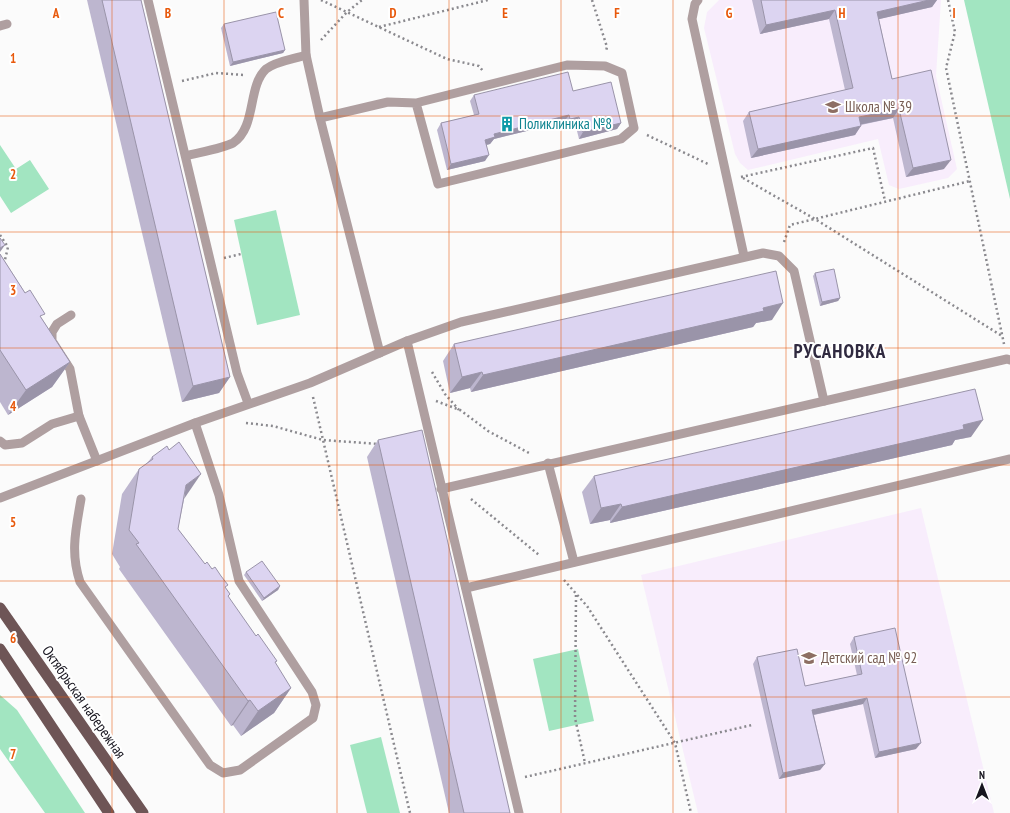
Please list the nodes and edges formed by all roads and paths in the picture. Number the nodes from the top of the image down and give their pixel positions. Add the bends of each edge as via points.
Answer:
1 (148, 0) edge
2 (304, 0) edge
3 (321, 0) edge
4 (362, 0) edge
5 (488, 0) edge
6 (592, 0) edge
7 (698, 0) edge
8 (948, 0) edge
9 (347, 12) junction
10 (379, 28) junction
11 (306, 56) junction
12 (605, 66) junction
13 (260, 78) junction
14 (494, 83) junction
15 (168, 84) junction
16 (416, 103) junction
17 (320, 118) junction
18 (634, 128) junction
19 (186, 156) junction
20 (726, 168) junction
21 (741, 177) junction
22 (970, 180) junction
23 (885, 201) junction
24 (815, 219) junction
25 (0, 235) edge
26 (744, 256) junction
27 (779, 256) junction
28 (4, 266) edge
29 (71, 315) dead end
30 (1002, 336) junction
31 (407, 341) junction
32 (380, 353) junction
33 (1009, 359) edge
34 (430, 370) dead end
35 (310, 382) junction
36 (419, 395) junction
37 (824, 401) junction
38 (248, 403) junction
39 (460, 410) junction
40 (79, 416) junction
41 (242, 422) dead end
42 (195, 423) junction
43 (323, 440) junction
44 (0, 441) edge
45 (382, 444) edge
46 (1010, 459) edge
47 (97, 461) junction
48 (548, 463) junction
49 (455, 485) junction
50 (441, 489) junction
51 (0, 498) edge
52 (81, 499) dead end
53 (574, 562) junction
54 (554, 567) junction
55 (466, 588) junction
56 (576, 594) junction
57 (0, 608) edge
58 (0, 649) edge
59 (752, 725) dead end
60 (675, 743) junction
61 (585, 763) junction
62 (511, 780) junction
63 (110, 813) edge
64 (143, 813) edge
65 (410, 813) edge
66 (519, 813) edge
67 (691, 813) edge

1 - 15 lane
2 - 11 lane
3 - 9 path
4 - 9 path
5 - 10 path
6 - 12 path via 607,47
7 - 20 lane via 692,19
8 - 22 path via 955,32 946,68
9 - 10 path
9 - 11 path
10 - 14 path via 447,59 479,66
11 - 13 lane via 266,69
11 - 17 lane
12 - 14 lane via 567,65
12 - 18 lane via 622,73
13 - 15 path via 216,73
13 - 19 lane via 242,135 232,144
14 - 16 lane
15 - 19 lane
16 - 17 lane via 388,102
16 - 18 lane via 438,184 621,139
17 - 32 lane
18 - 20 path via 711,165
19 - 38 lane via 237,373
20 - 21 path
20 - 26 lane
21 - 23 path via 873,148
21 - 24 path
22 - 23 path
22 - 30 path
23 - 24 path
24 - 27 path via 790,225
24 - 30 path
25 - 28 path via 8,248
26 - 27 lane via 763,253
26 - 31 lane via 461,322
27 - 37 lane via 794,271
29 - 40 lane via 57,324 52,332 52,341 70,369
30 - 33 path
31 - 32 lane
31 - 36 lane
32 - 35 lane
33 - 37 lane
34 - 39 path via 445,394
35 - 38 lane
35 - 43 path
36 - 39 path
36 - 50 lane
37 - 48 lane
38 - 42 lane
39 - 48 path via 488,431
40 - 44 lane via 52,424 22,443 5,445
40 - 47 lane
41 - 43 path via 273,426
42 - 47 lane
42 - 52 lane via 219,495 239,581 312,692 316,705 313,718 240,770 223,773 210,766 80,582 73,549
43 - 45 path
43 - 65 path
46 - 53 lane
47 - 51 lane
48 - 49 lane
48 - 53 lane
49 - 50 lane
49 - 54 path
50 - 55 lane
53 - 54 lane
54 - 55 lane
54 - 56 path
55 - 62 lane
56 - 60 path via 587,606
56 - 61 path via 575,718
57 - 64 main road, Октябрьская набережная
58 - 63 main road
59 - 60 path
60 - 61 path
60 - 67 path
61 - 62 path
62 - 66 lane

